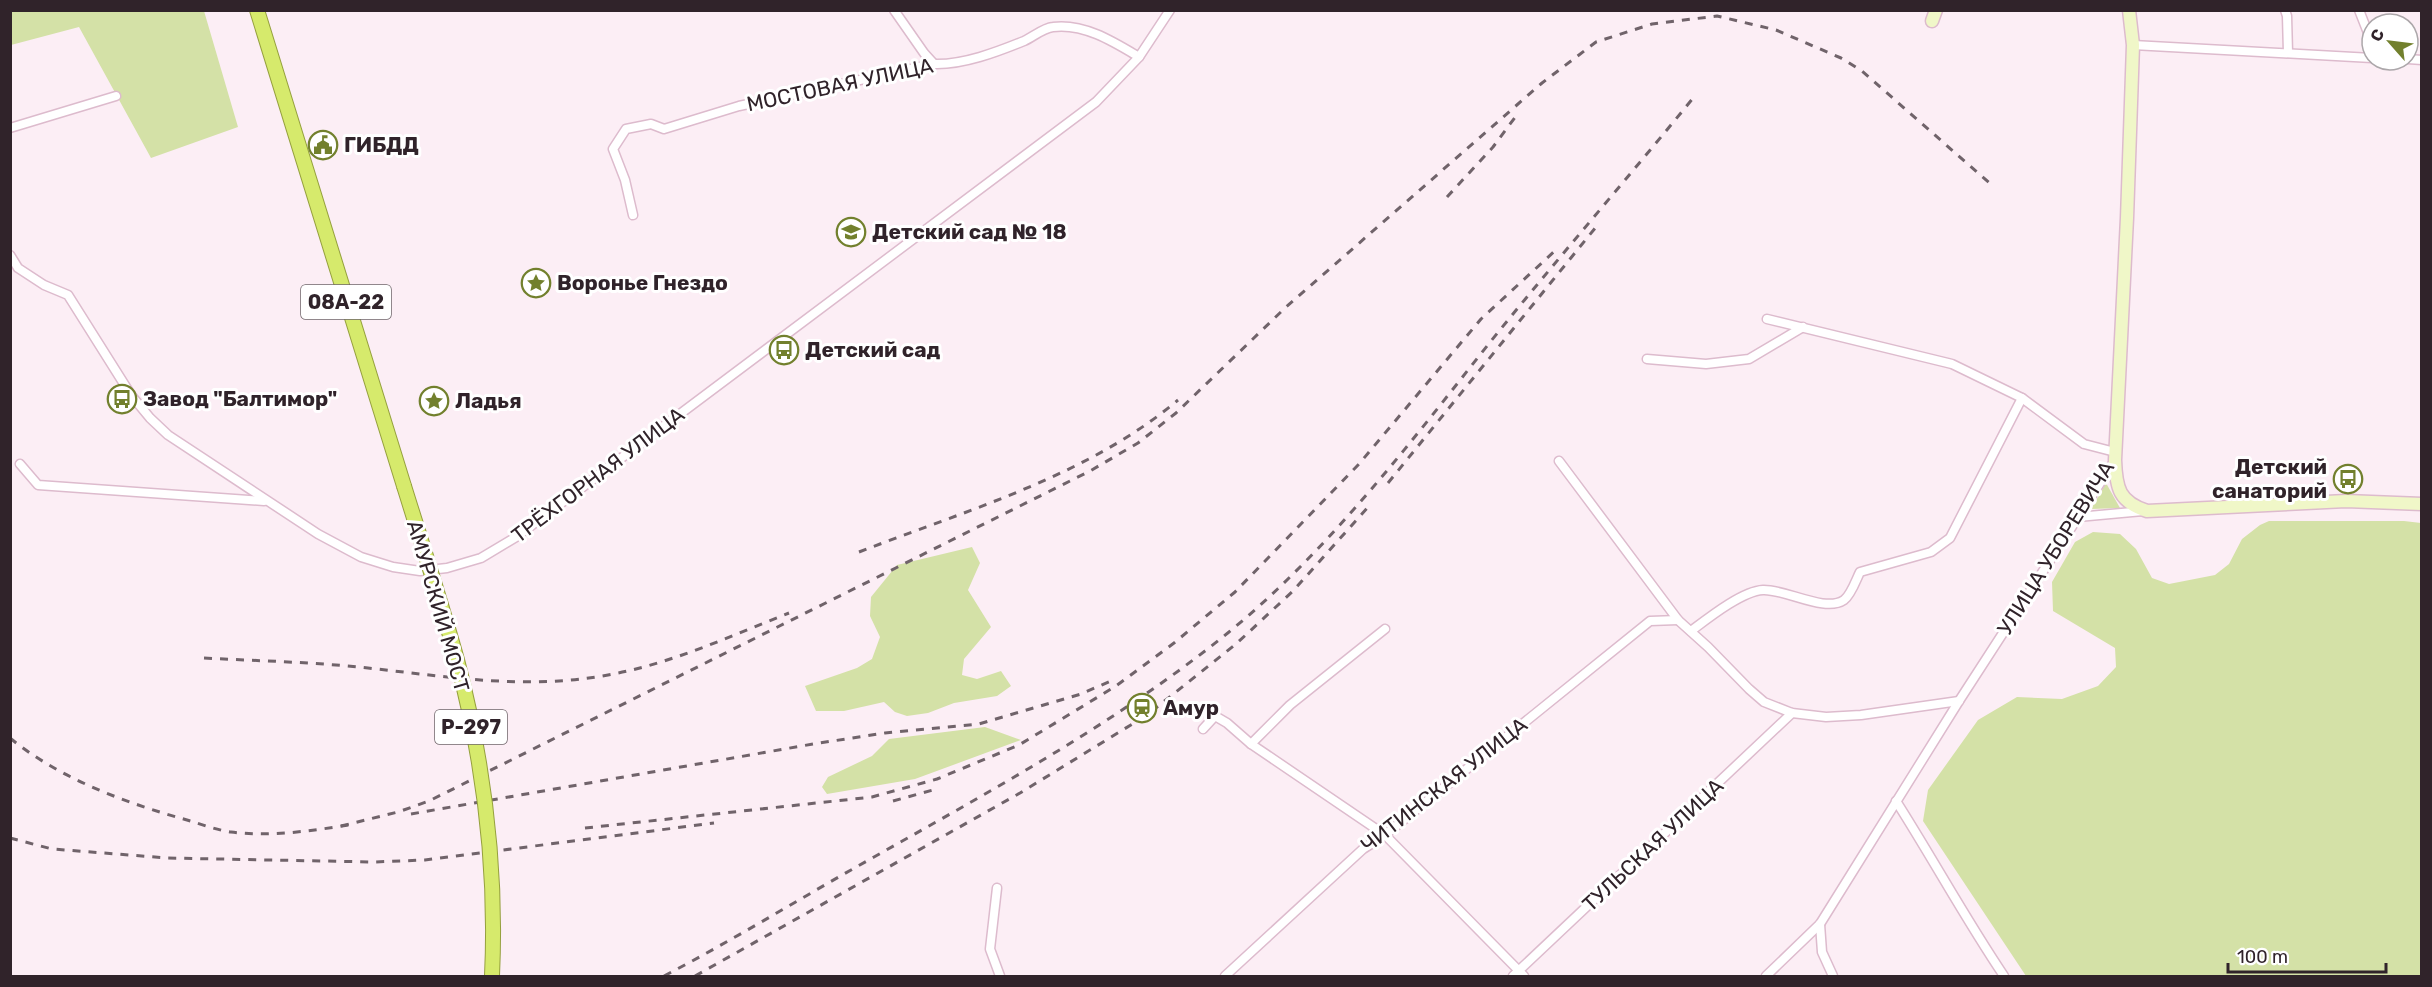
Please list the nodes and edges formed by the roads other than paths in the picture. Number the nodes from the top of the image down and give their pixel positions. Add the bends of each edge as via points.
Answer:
1 (257, 10) edge
2 (894, 10) edge
3 (1170, 10) edge
4 (2129, 10) edge
5 (2285, 10) edge
6 (2133, 45) junction
7 (2288, 53) junction
8 (1139, 57) junction
9 (2360, 57) edge
10 (934, 64) junction
11 (116, 96) dead end
12 (10, 128) edge
13 (633, 215) dead end
14 (10, 255) edge
15 (1767, 319) dead end
16 (1803, 327) junction
17 (1647, 358) dead end
18 (2022, 398) junction
19 (2115, 456) junction
20 (1559, 461) dead end
21 (20, 464) dead end
22 (404, 486) joint
23 (266, 501) junction
24 (2421, 504) edge
25 (2147, 511) junction
26 (2078, 517) junction
27 (1678, 620) junction
28 (1385, 629) dead end
29 (1691, 631) junction
30 (1959, 701) junction
31 (1792, 713) junction
32 (1203, 729) dead end
33 (1251, 744) junction
34 (1896, 801) junction
35 (1385, 835) junction
36 (997, 888) dead end
37 (1820, 924) junction
38 (1519, 975) edge
39 (492, 976) edge
40 (1000, 976) edge
41 (1225, 976) edge
42 (1766, 976) edge
43 (1833, 976) edge
44 (2004, 976) edge

1 - 22 highway, 08А-22
2 - 10 street
3 - 8 street, ТРЁХГОРНАЯ УЛИЦА
4 - 6 main road, УЛИЦА УБОРЕВИЧА
5 - 7 street
6 - 7 street
6 - 19 main road, УЛИЦА УБОРЕВИЧА
7 - 9 street
8 - 10 street, МОСТОВАЯ УЛИЦА via 1082,29 1052,27 989,52 950,64
8 - 23 street, ТРЁХГОРНАЯ УЛИЦА via 1096,102 516,537 481,558 420,571 393,567 361,557
10 - 13 street, МОСТОВАЯ УЛИЦА via 739,106 664,129 651,124 626,129 612,149
11 - 12 street
14 - 23 street, ТРЁХГОРНАЯ УЛИЦА via 18,268 68,295 150,418 168,435
15 - 16 street
16 - 17 street via 1749,359 1706,364
16 - 18 street via 1952,364
18 - 19 street via 2084,444
18 - 29 street via 1950,538 1941,547 1860,572 1846,599 1838,603 1830,605 1761,590 1723,606
19 - 25 main road via 2115,480 2122,495 2132,506
19 - 26 street, УЛИЦА УБОРЕВИЧА
20 - 27 street
21 - 23 street via 38,485
22 - 39 highway, АМУРСКИЙ МОСТ / Р-297, bridge via 457,661 474,742 494,886
24 - 25 main road via 2346,501
25 - 26 street
26 - 30 street, УЛИЦА УБОРЕВИЧА
27 - 29 street
27 - 35 street, ЧИТИНСКАЯ УЛИЦА via 1650,621
28 - 33 street via 1290,705
29 - 31 street via 1764,702
30 - 31 street via 1861,715 1826,717
30 - 34 street, УЛИЦА УБОРЕВИЧА
31 - 38 street, ТУЛЬСКАЯ УЛИЦА
32 - 33 street via 1215,716
33 - 35 street
34 - 37 street, УЛИЦА УБОРЕВИЧА
34 - 44 street
35 - 38 street
35 - 41 street, ЧИТИНСКАЯ УЛИЦА via 1363,849
36 - 40 street via 990,949
37 - 42 street, УЛИЦА УБОРЕВИЧА
37 - 43 street via 1822,952

